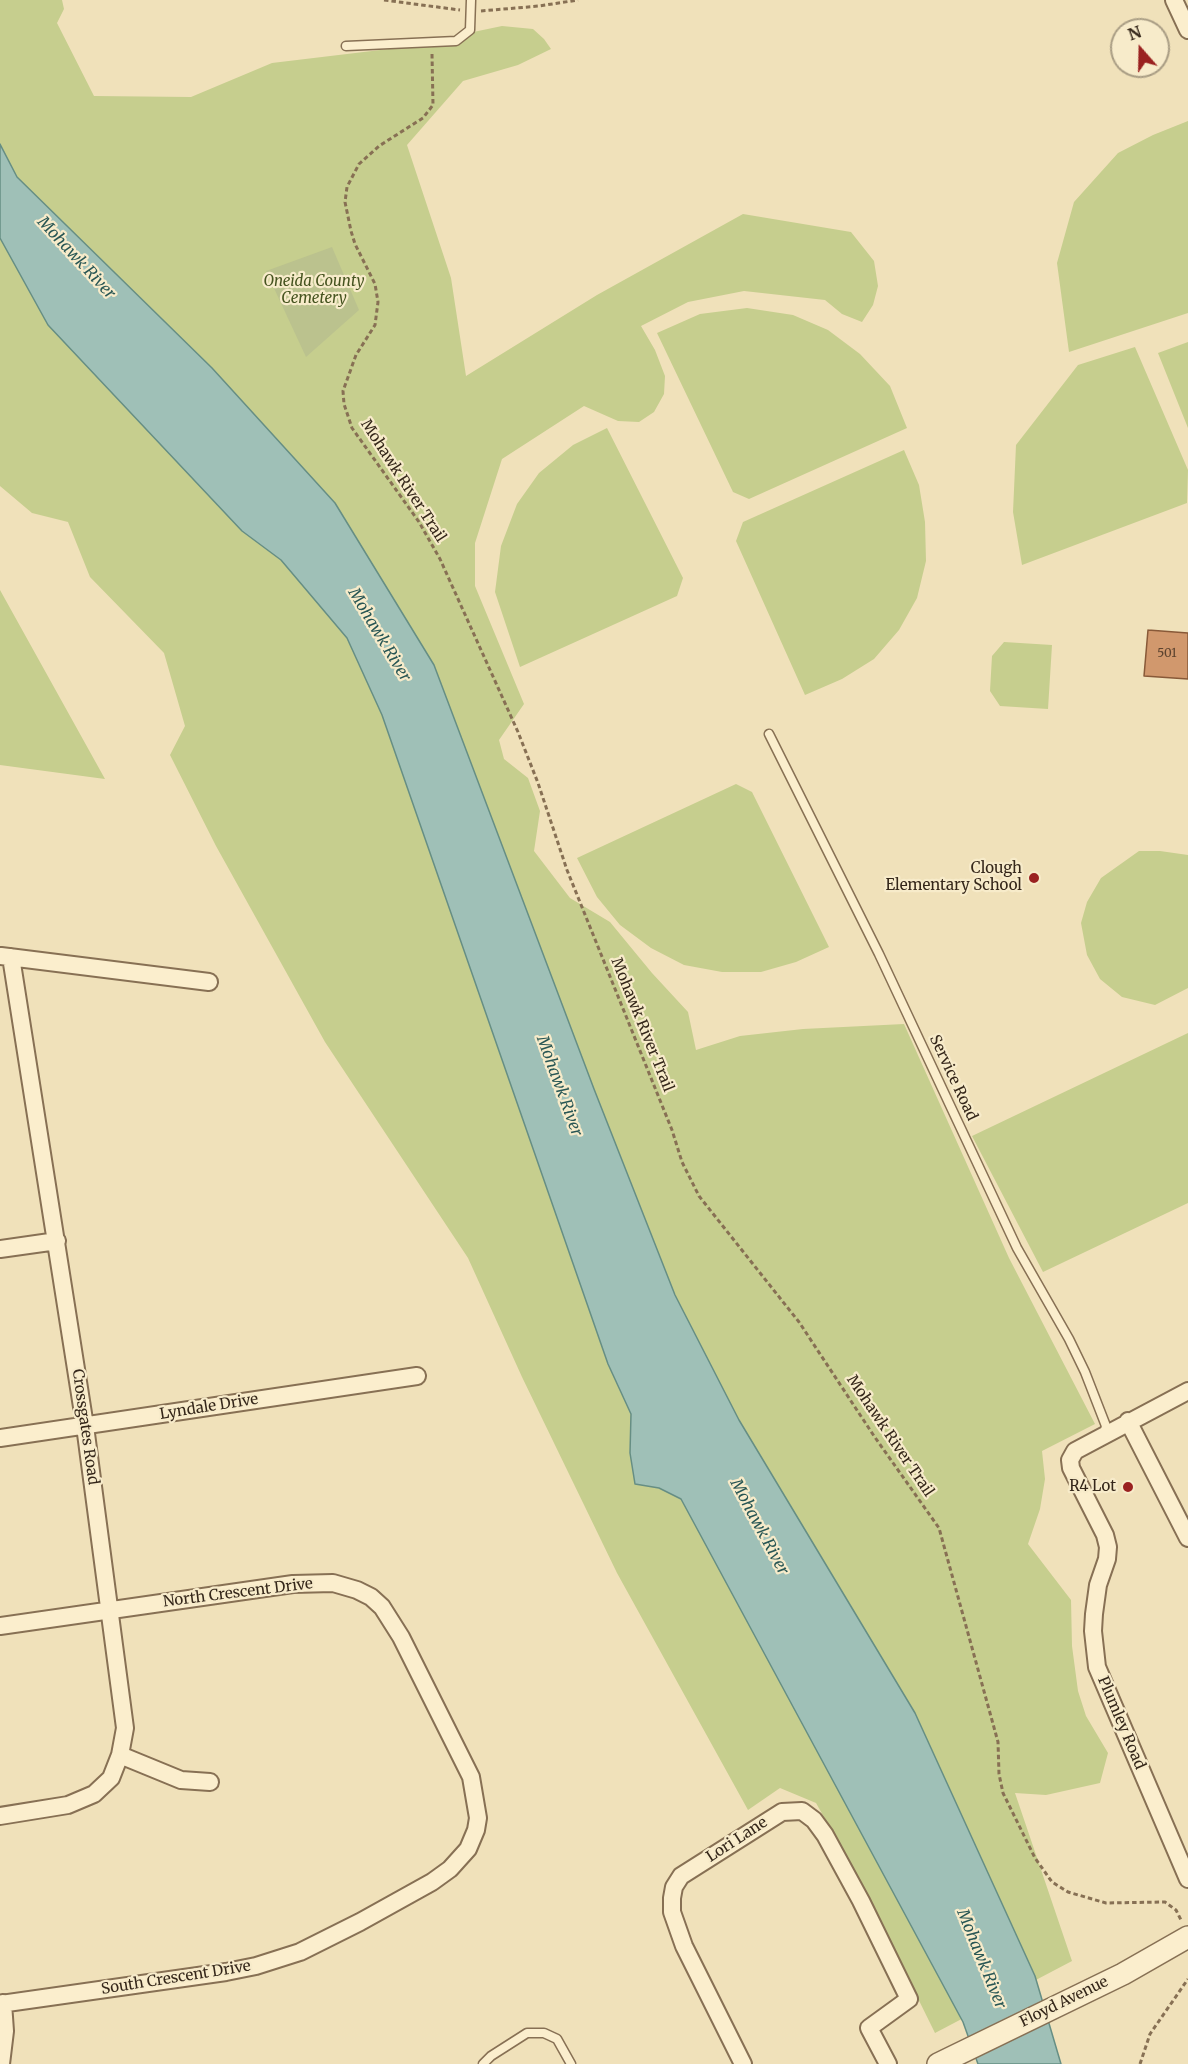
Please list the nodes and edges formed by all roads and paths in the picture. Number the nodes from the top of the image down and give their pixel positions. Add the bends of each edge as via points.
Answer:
1 (471, 0) edge
2 (1174, 0) edge
3 (1188, 30) edge
4 (431, 43) junction
5 (346, 46) dead end
6 (769, 734) dead end
7 (6, 956) edge
8 (209, 982) dead end
9 (57, 1241) junction
10 (0, 1249) edge
11 (417, 1376) dead end
12 (1188, 1390) edge
13 (1128, 1421) junction
14 (85, 1426) junction
15 (1103, 1434) junction
16 (0, 1438) edge
17 (1188, 1538) edge
18 (109, 1610) junction
19 (0, 1626) edge
20 (120, 1755) junction
21 (210, 1782) dead end
22 (0, 1816) edge
23 (478, 1818) joint
24 (1188, 1879) edge
25 (1184, 1928) edge
26 (1188, 1980) edge
27 (2, 2004) edge
28 (942, 2062) edge
29 (1, 2064) edge
30 (483, 2064) edge
31 (571, 2064) edge
32 (743, 2064) edge
33 (888, 2064) edge
34 (1140, 2064) edge

1 - 4 lane via 470,30 456,41
2 - 3 street
4 - 5 lane
4 - 25 path, Mohawk River Trail via 433,105 423,118 359,164 347,187 345,202 351,231 375,284 378,302 375,325 356,355 343,391 352,428 419,522 440,560 518,732 567,870 699,1196 799,1322 939,1528 998,1742 1003,1793 1035,1858 1052,1882 1068,1892 1106,1903 1168,1904 1176,1910
6 - 15 lane, Service Road via 879,954 1017,1248 1077,1355 1106,1426
7 - 8 street
7 - 9 street, Crossgates Road
9 - 10 street
9 - 14 street, Crossgates Road
11 - 14 street, Lyndale Drive
12 - 13 street, Plumley Road
13 - 15 street, Plumley Road
13 - 17 street
14 - 16 street, Lyndale Drive
14 - 18 street, Crossgates Road
15 - 24 street, Plumley Road via 1075,1451 1070,1460 1108,1547 1094,1614 1097,1667
18 - 19 street, North Crescent Drive
18 - 20 street, Crossgates Road via 125,1728
18 - 23 street, North Crescent Drive via 293,1584 333,1583 371,1597 401,1637 471,1777
20 - 21 street via 181,1780
20 - 22 street, Crossgates Road via 111,1778 94,1794 68,1805
23 - 27 street, South Crescent Drive via 468,1849 450,1869 300,1952 226,1972
25 - 28 street, Floyd Avenue via 1123,1974
26 - 34 path via 1150,2034
27 - 29 street via 5,2031
30 - 31 lane via 527,2033 544,2033 557,2039
32 - 33 street, Lori Lane via 684,1946 672,1912 674,1887 681,1876 782,1812 802,1811 825,1835 909,1999 869,2028

